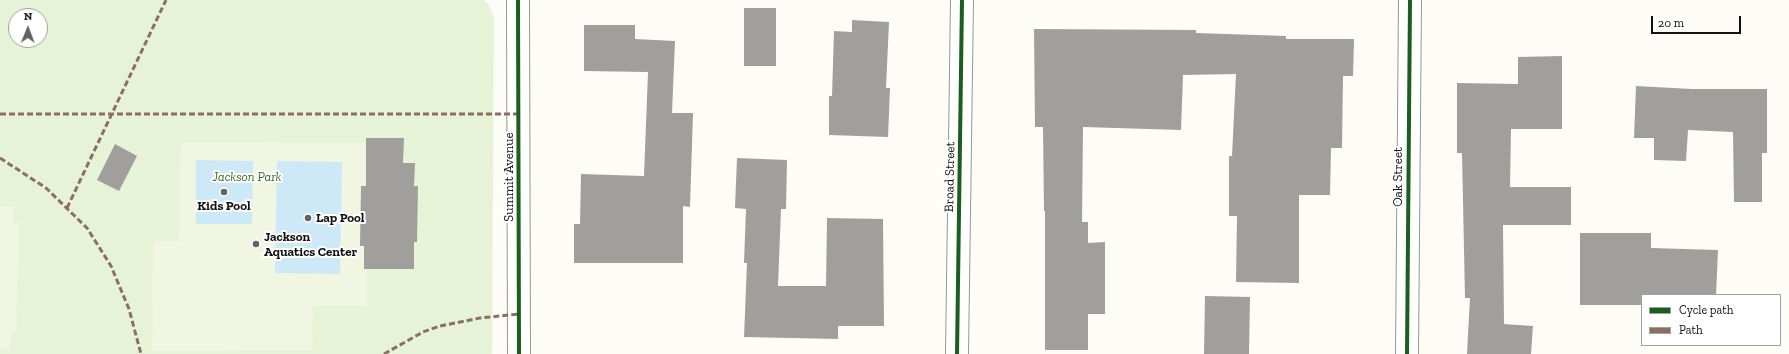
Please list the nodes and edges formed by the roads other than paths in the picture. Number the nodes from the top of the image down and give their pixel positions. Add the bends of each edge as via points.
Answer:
1 (518, 0) edge
2 (962, 0) edge
3 (1410, 0) edge
4 (519, 354) edge
5 (957, 354) edge
6 (1407, 354) edge

1 - 4 street, Summit Avenue
2 - 5 street, Broad Street
3 - 6 street, Oak Street

